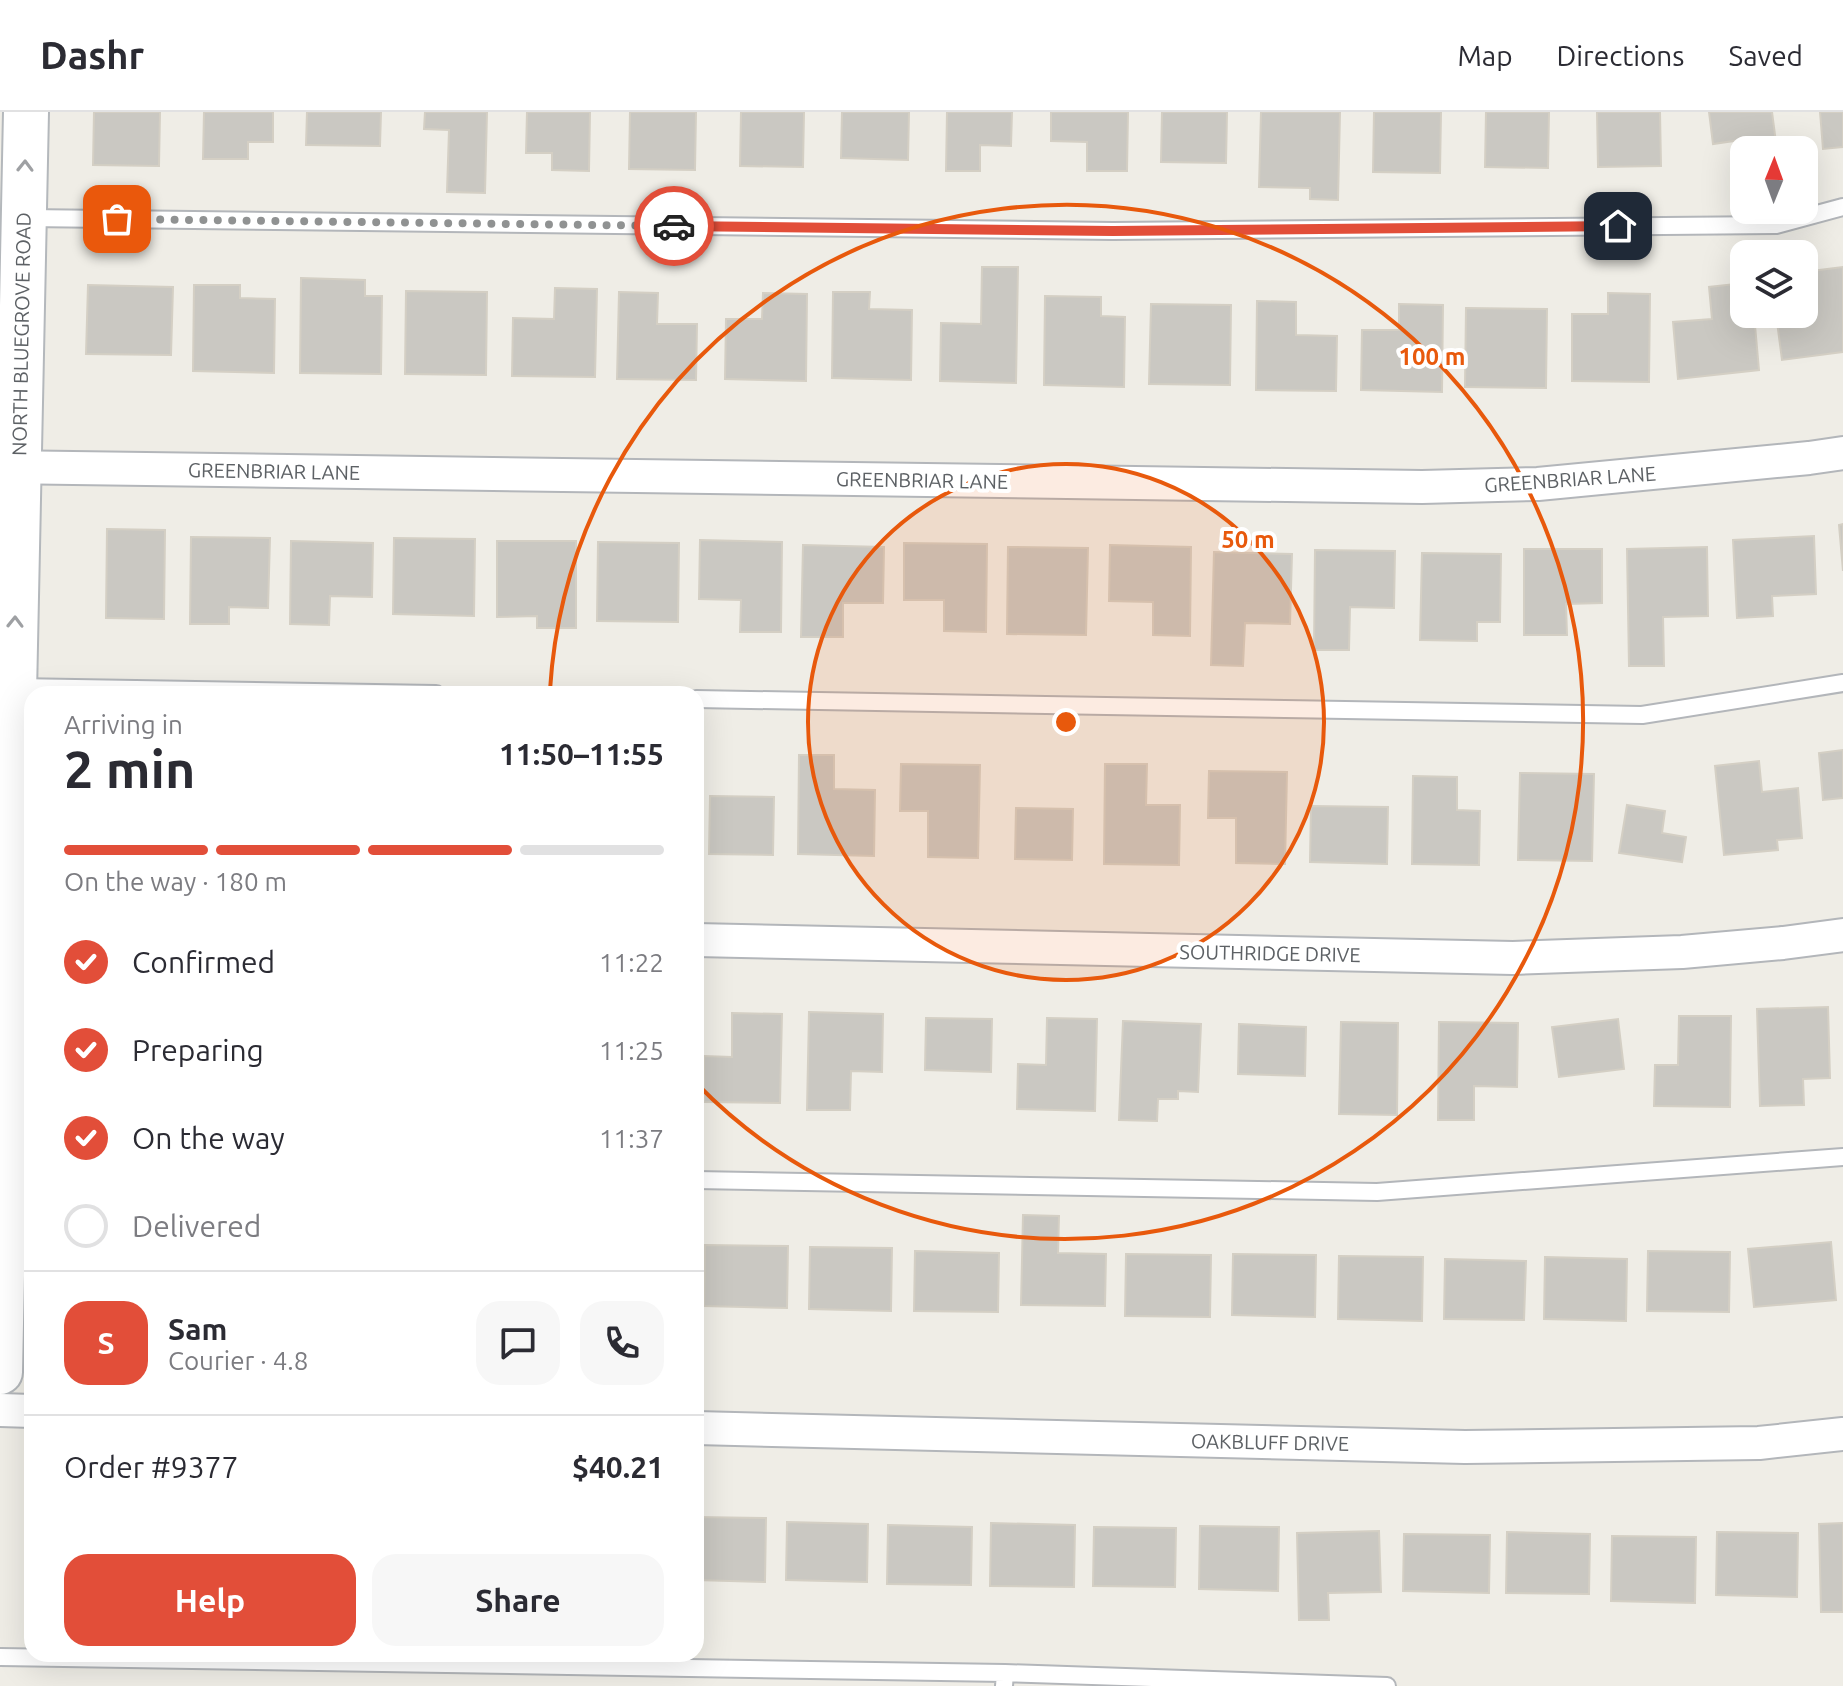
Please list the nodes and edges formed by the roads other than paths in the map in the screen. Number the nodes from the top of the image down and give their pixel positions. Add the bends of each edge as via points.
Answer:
1 (26, 112) edge
2 (1843, 207) edge
3 (23, 218) junction
4 (1843, 453) edge
5 (9, 467) edge
6 (1843, 683) edge
7 (14, 687) junction
8 (24, 687) edge
9 (704, 699) edge
10 (14, 927) edge
11 (1843, 935) edge
12 (704, 940) edge
13 (1843, 1157) edge
14 (704, 1180) edge
15 (0, 1372) edge
16 (0, 1410) edge
17 (24, 1411) edge
18 (704, 1428) edge
19 (1843, 1434) edge
20 (0, 1657) edge
21 (24, 1658) edge
22 (218, 1662) edge
23 (1004, 1680) edge
24 (1387, 1686) edge

3 -> 1 main road, NORTH BLUEGROVE ROAD
2 - 3 lane via 1776,225 1113,231
3 - 5 main road, NORTH BLUEGROVE ROAD
4 - 5 street, GREENBRIAR LANE via 1538,484 1422,487
7 -> 5 main road, NORTH BLUEGROVE ROAD
6 - 9 lane via 1642,715
7 - 8 lane
7 - 10 main road, NORTH BLUEGROVE ROAD
10 - 15 main road, NORTH BLUEGROVE ROAD via 11,1168
11 - 12 street, SOUTHRIDGE DRIVE via 1682,952 1513,958
13 - 14 lane via 1377,1192
16 - 17 street
18 - 19 street, OAKBLUFF DRIVE via 1465,1447 1759,1443
20 - 21 lane
22 - 23 lane
23 - 24 lane

